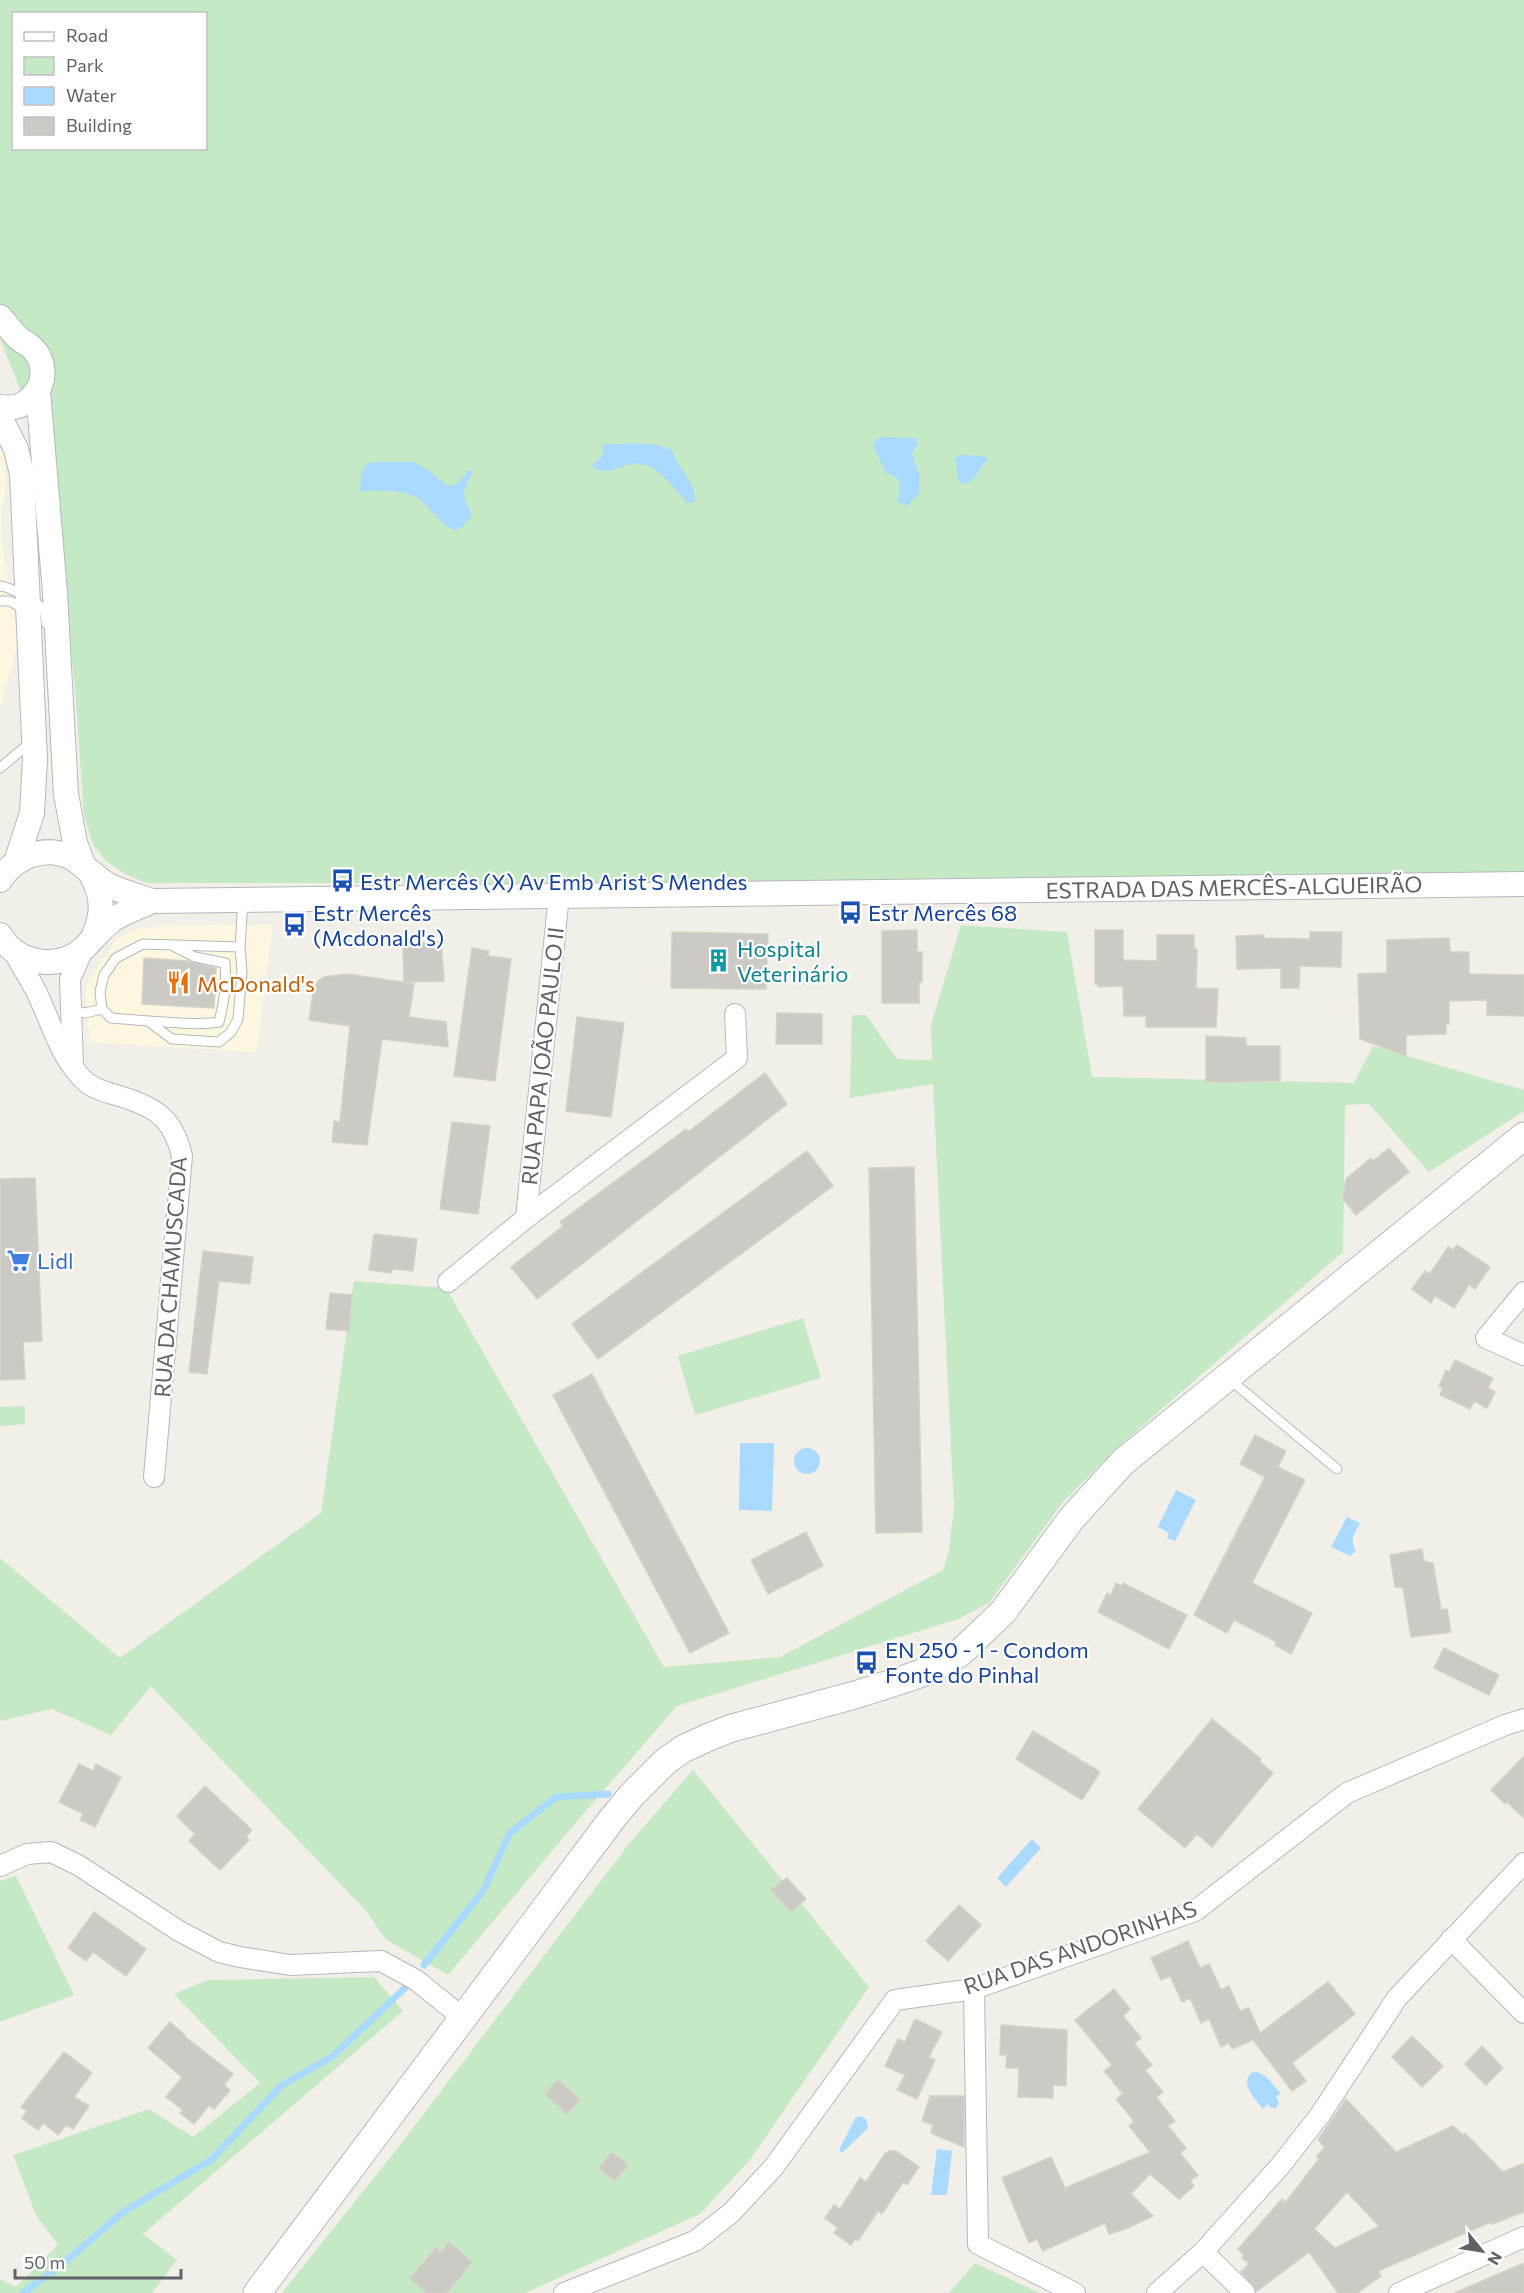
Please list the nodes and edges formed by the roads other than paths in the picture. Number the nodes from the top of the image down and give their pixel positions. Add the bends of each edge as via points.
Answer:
1 (0, 317) edge
2 (10, 339) edge
3 (38, 391) junction
4 (0, 408) edge
5 (0, 417) edge
6 (0, 586) edge
7 (0, 601) edge
8 (29, 607) junction
9 (58, 656) junction
10 (35, 738) junction
11 (0, 768) edge
12 (87, 870) junction
13 (5, 872) edge
14 (1524, 884) edge
15 (559, 895) junction
16 (243, 900) junction
17 (153, 901) junction
18 (89, 942) junction
19 (4, 943) edge
20 (171, 945) junction
21 (240, 947) junction
22 (71, 1009) junction
23 (102, 1009) junction
24 (735, 1014) dead end
25 (148, 1021) junction
26 (73, 1066) junction
27 (1516, 1146) edge
28 (526, 1218) junction
29 (448, 1282) dead end
30 (1524, 1292) edge
31 (1524, 1355) edge
32 (1227, 1377) junction
33 (1337, 1469) dead end
34 (154, 1477) dead end
35 (1524, 1719) edge
36 (1524, 1863) edge
37 (0, 1866) edge
38 (1451, 1939) junction
39 (974, 1989) junction
40 (1524, 2013) edge
41 (463, 2018) junction
42 (1524, 2237) edge
43 (1203, 2253) junction
44 (257, 2293) edge
45 (564, 2293) edge
46 (1076, 2293) edge
47 (1157, 2293) edge
48 (1245, 2293) edge
49 (1399, 2293) edge

1 - 2 street
2 - 3 street via 31,347 40,358 43,373
3 - 4 street via 26,403 11,409
3 - 9 street
5 - 8 street via 16,449 22,474
6 - 8 lane via 15,591
7 - 8 lane
8 - 9 lane via 39,605 45,612
8 - 10 street
9 - 12 street via 68,814
10 - 11 lane
10 - 13 street via 32,813
12 - 13 street, ESTRADA DAS MERCÊS-ALGUEIRÃO via 68,857 51,852 32,854
12 - 17 street, ESTRADA DAS MERCÊS-ALGUEIRÃO via 123,892
12 - 18 street via 102,904 100,920
14 - 15 street, ESTRADA DAS MERCÊS-ALGUEIRÃO
15 - 16 street, ESTRADA DAS MERCÊS-ALGUEIRÃO
15 - 28 street, RUA PAPA JOÃO PAULO II
16 - 17 street, ESTRADA DAS MERCÊS-ALGUEIRÃO
16 - 21 lane
17 - 18 street, ESTRADA DAS MERCÊS-ALGUEIRÃO via 115,918
18 - 19 street, ESTRADA DAS MERCÊS-ALGUEIRÃO via 68,959 49,963 30,960
18 - 22 street via 70,979
19 - 26 street, RUA DA CHAMUSCADA via 37,993
20 - 21 lane
20 - 23 lane via 143,944 116,958 104,975
20 - 25 lane via 195,957 225,963 219,1022 202,1025
21 - 25 lane via 238,1019 219,1042 172,1039
22 - 23 lane via 85,1013
22 - 26 street
23 - 25 lane via 111,1017
24 - 28 street, RUA PAPA JOÃO PAULO II via 737,1058
26 - 34 street, RUA DA CHAMUSCADA via 94,1088 160,1114 178,1138 182,1156
27 - 32 main road
28 - 29 street, RUA PAPA JOÃO PAULO II
30 - 31 street via 1486,1338
32 - 33 lane
32 - 41 main road via 1110,1475 1072,1518 1003,1612 961,1652 905,1679 732,1728 683,1749 666,1761 618,1811
35 - 39 street, RUA DAS ANDORINHAS via 1347,1793 1195,1911
36 - 38 street
37 - 41 street via 27,1854 51,1852 219,1952 290,1965 381,1961 416,1980
38 - 40 street
38 - 43 street via 1397,1998 1320,2115 1281,2165
39 - 45 street, RUA DAS ANDORINHAS via 895,2000 773,2168 731,2213 695,2241
39 - 46 street via 978,2244
41 - 44 main road
42 - 49 street
43 - 47 street
43 - 48 street

